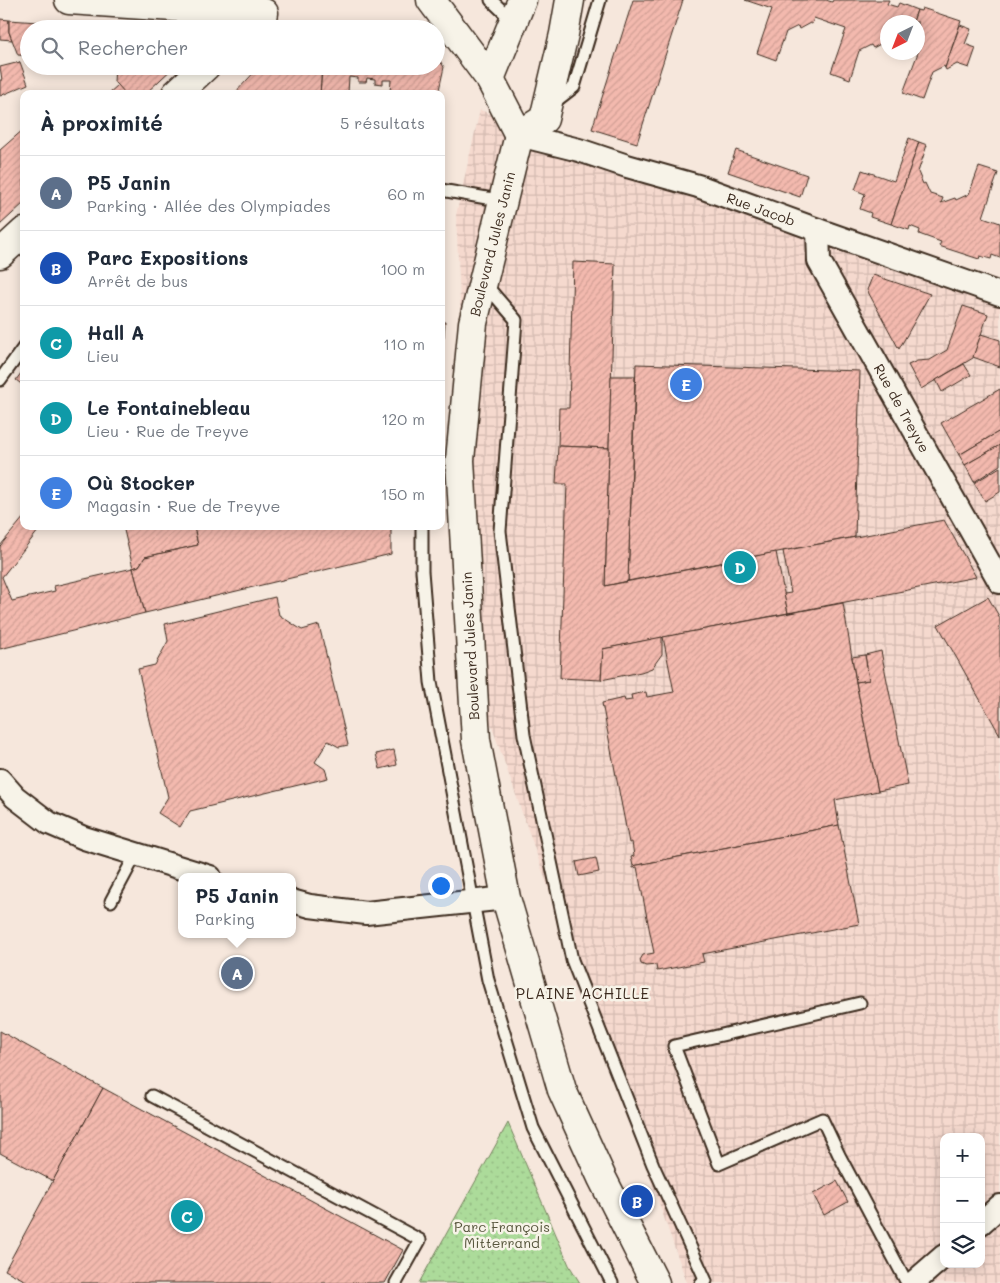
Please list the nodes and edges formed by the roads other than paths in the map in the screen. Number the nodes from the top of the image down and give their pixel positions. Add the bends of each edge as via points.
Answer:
1 (69, 0) edge
2 (431, 0) edge
3 (491, 0) edge
4 (570, 0) edge
5 (600, 0) edge
6 (518, 11) edge
7 (263, 14) edge
8 (490, 79) junction
9 (547, 108) junction
10 (519, 135) junction
11 (445, 191) edge
12 (504, 200) junction
13 (818, 230) junction
14 (20, 236) edge
15 (0, 254) edge
16 (483, 282) junction
17 (1000, 294) edge
18 (20, 352) edge
19 (0, 380) edge
20 (422, 530) edge
21 (1000, 582) edge
22 (0, 780) edge
23 (136, 854) junction
24 (197, 873) edge
25 (506, 898) junction
26 (111, 901) dead end
27 (296, 902) edge
28 (474, 902) junction
29 (860, 1003) dead end
30 (152, 1096) dead end
31 (1000, 1206) edge
32 (985, 1219) edge
33 (940, 1259) edge
34 (396, 1283) edge
35 (612, 1283) edge
36 (655, 1283) edge
37 (701, 1283) edge
38 (907, 1283) edge
39 (913, 1283) edge

1 - 7 main road
2 - 8 main road
3 - 6 lane
4 - 9 main road
5 - 9 lane via 574,86
6 - 8 main road
8 - 10 main road
9 - 10 main road via 544,119
10 - 12 main road, Boulevard Jules Janin
10 - 13 street, Rue Jacob via 698,186
11 - 12 lane
12 - 16 main road, Boulevard Jules Janin
13 - 17 street, Rue Jacob
13 - 21 street, Rue de Treyve via 819,260
14 - 15 main road
16 - 25 main road, Boulevard Jules Janin via 472,323 460,460 476,740
16 - 37 lane via 516,320 500,531 524,735 572,960 653,1165 706,1281
18 - 19 lane
20 - 28 lane via 431,682
22 - 23 street via 15,797 49,823
23 - 24 street
23 - 26 lane
25 - 28 street
25 - 36 main road, Boulevard Jules Janin via 562,1090
27 - 28 street via 366,913
28 - 35 lane via 488,980 533,1128
29 - 38 lane via 674,1046 719,1164 822,1118
30 - 34 lane via 420,1240
31 - 32 street
33 - 39 street

